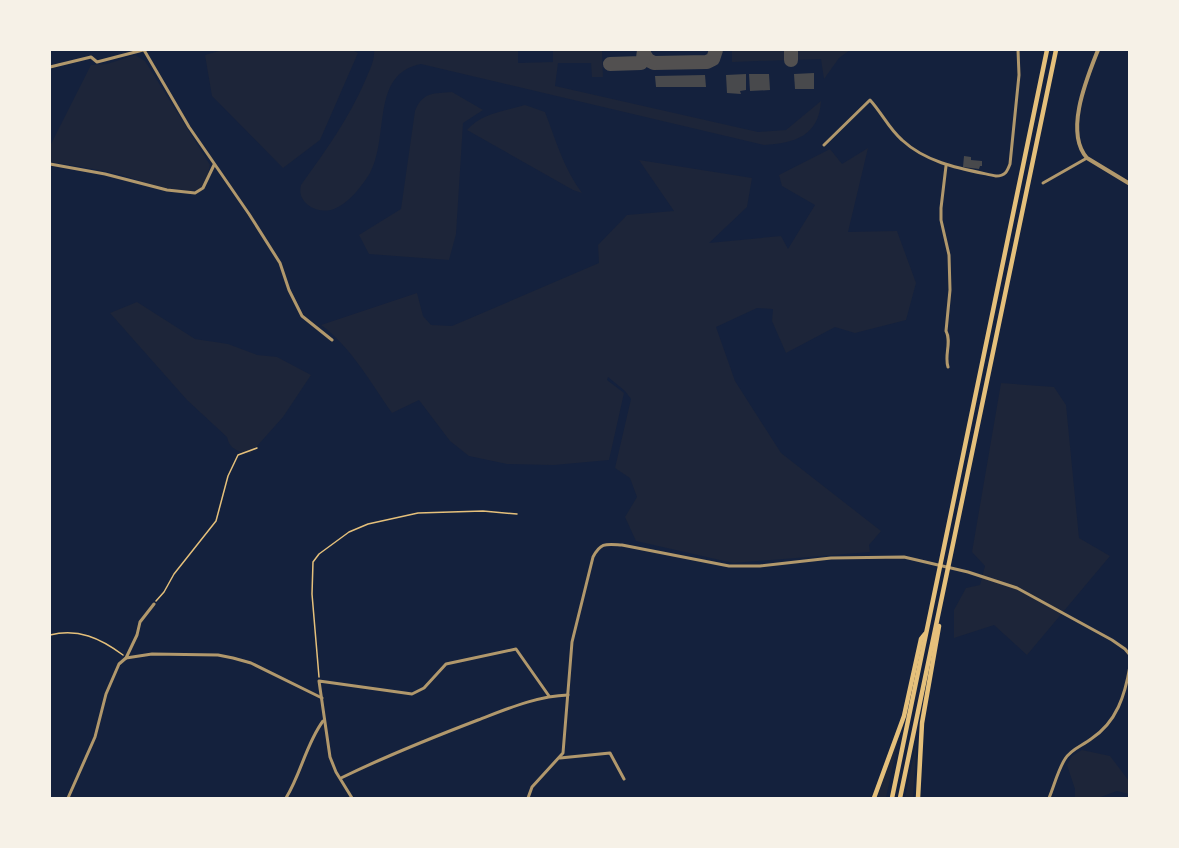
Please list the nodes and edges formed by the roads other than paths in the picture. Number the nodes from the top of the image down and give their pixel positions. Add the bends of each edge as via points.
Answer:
1 (144, 50) edge
2 (1018, 50) edge
3 (1045, 50) edge
4 (1057, 50) edge
5 (1098, 50) edge
6 (50, 67) edge
7 (824, 145) dead end
8 (1087, 158) junction
9 (50, 164) edge
10 (214, 164) junction
11 (946, 166) junction
12 (1043, 183) dead end
13 (1130, 184) edge
14 (332, 340) dead end
15 (948, 368) dead end
16 (154, 604) road end
17 (938, 617) junction
18 (927, 629) junction
19 (1130, 646) edge
20 (1125, 649) junction
21 (1130, 655) edge
22 (126, 658) junction
23 (1130, 666) edge
24 (568, 695) junction
25 (549, 696) junction
26 (322, 698) junction
27 (323, 721) junction
28 (560, 758) junction
29 (341, 778) junction
30 (624, 779) dead end
31 (68, 798) edge
32 (285, 798) edge
33 (352, 798) edge
34 (528, 798) edge
35 (874, 798) edge
36 (891, 798) edge
37 (900, 798) edge
38 (918, 798) edge
39 (1049, 798) edge

1 - 6 street via 106,61 97,62 91,57
1 - 10 street
2 - 11 street via 1019,75 1006,172 996,176
3 - 18 highway
4 - 17 highway
5 - 8 street via 1088,75 1077,128
7 - 11 street via 870,100 902,140 923,156
8 - 12 street
8 - 13 street
9 - 10 street via 195,193 203,188
10 - 14 street via 280,263 302,316
11 - 15 street via 941,220 949,255
16 - 22 street via 140,622
17 - 37 highway
17 - 38 highway via 939,632 921,723
18 - 35 highway via 921,639 904,716
18 - 36 highway
19 - 20 street
20 - 21 street
20 - 24 street via 1017,588 920,561 890,555 745,567 606,544 593,557 584,587 572,642
22 - 26 street via 152,654 233,658
22 - 31 street via 119,664 106,694 94,737
23 - 39 street via 1119,708 1097,735 1065,759
24 - 25 street
24 - 28 street
25 - 26 street via 516,649 446,664 424,688 412,694 319,681
25 - 29 street via 397,751
26 - 27 street
27 - 29 street via 330,757
27 - 32 street
28 - 30 street via 610,753
28 - 34 street via 532,787
29 - 33 street

